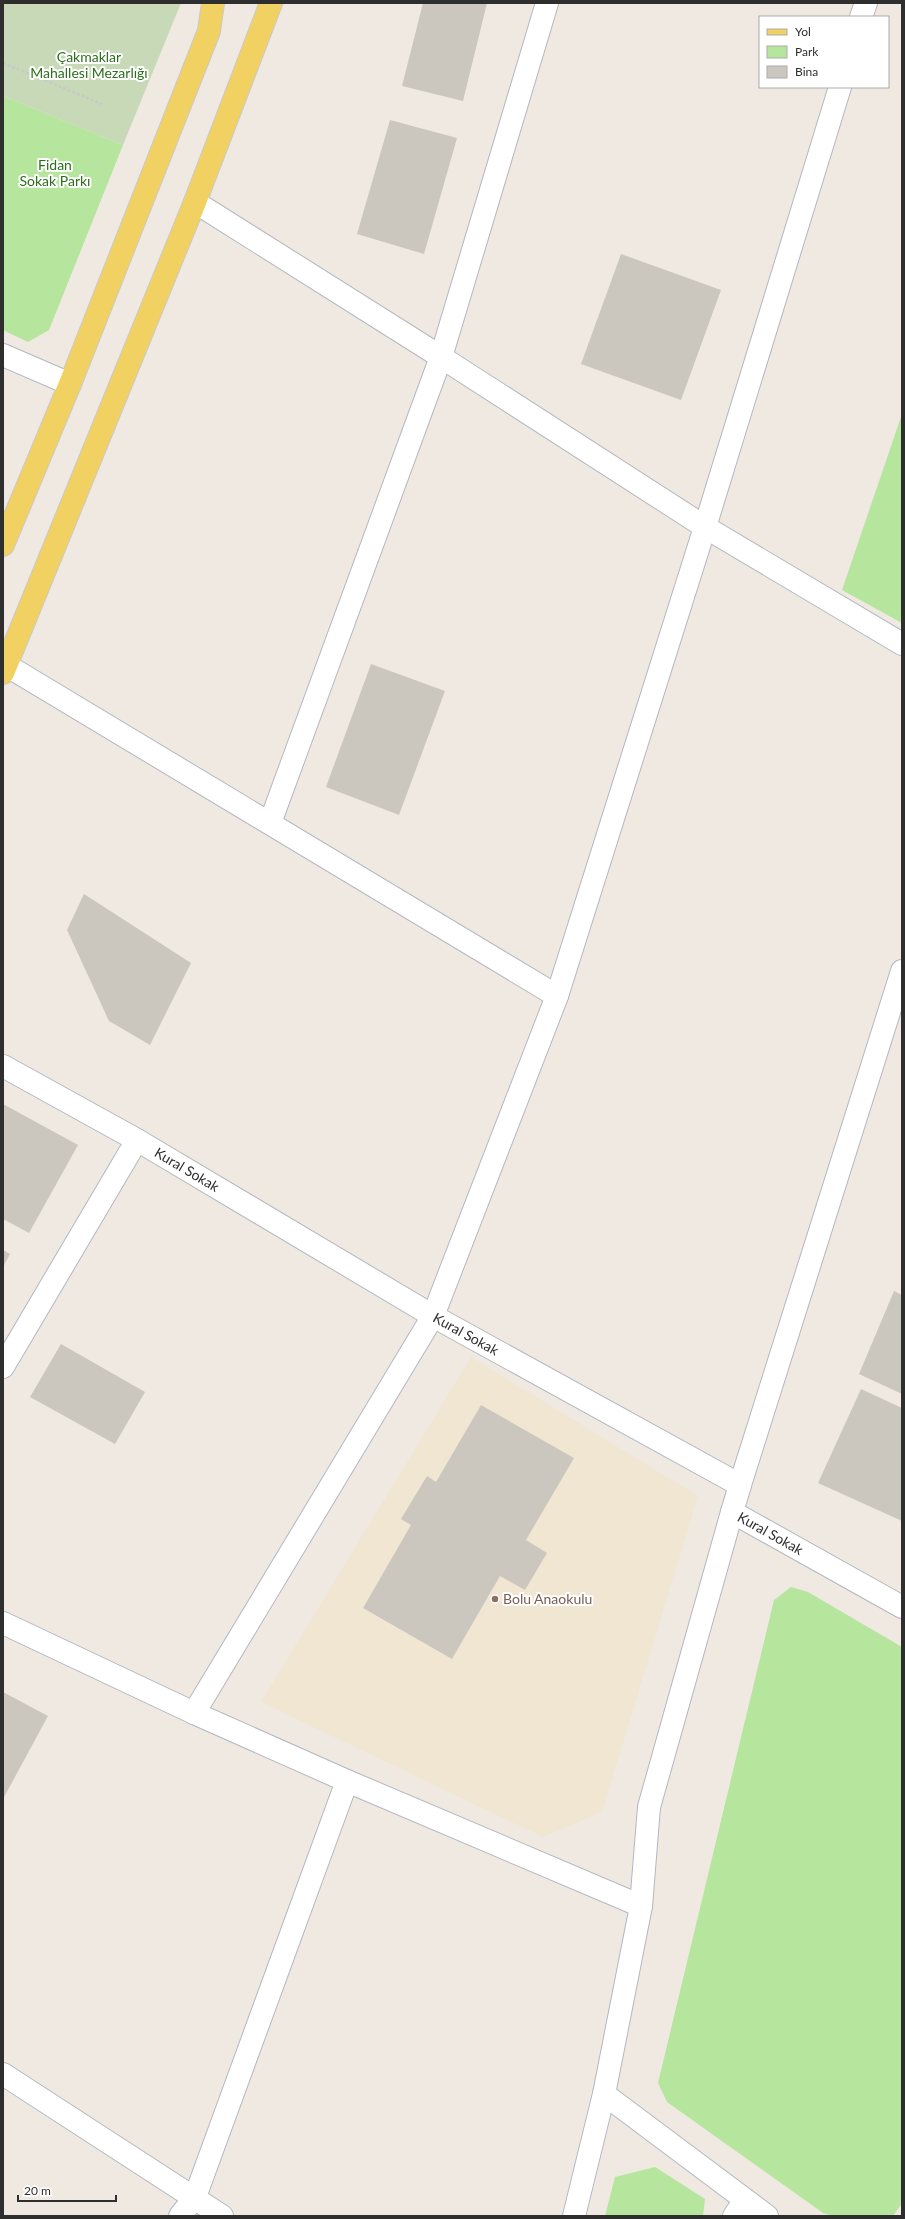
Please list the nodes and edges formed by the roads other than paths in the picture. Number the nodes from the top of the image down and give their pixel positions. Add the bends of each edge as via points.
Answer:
1 (213, 3) edge
2 (271, 3) edge
3 (547, 3) edge
4 (866, 3) edge
5 (861, 16) edge
6 (840, 88) edge
7 (195, 202) junction
8 (3, 355) edge
9 (441, 357) junction
10 (70, 384) junction
11 (704, 527) junction
12 (3, 545) edge
13 (902, 644) edge
14 (5, 669) edge
15 (270, 823) junction
16 (902, 971) edge
17 (557, 996) junction
18 (3, 1066) edge
19 (137, 1140) junction
20 (433, 1316) junction
21 (3, 1368) edge
22 (740, 1485) junction
23 (732, 1512) junction
24 (902, 1607) edge
25 (3, 1623) edge
26 (194, 1713) junction
27 (347, 1781) junction
28 (641, 1906) junction
29 (3, 2074) edge
30 (604, 2094) junction
31 (195, 2197) junction
32 (740, 2208) edge
33 (180, 2216) edge
34 (222, 2216) edge
35 (574, 2216) edge
36 (767, 2216) edge

1 - 10 main road via 209,31
2 - 7 main road
3 - 9 street
4 - 5 street
6 - 11 street
7 - 9 street
7 - 14 main road
8 - 10 street
9 - 11 street
9 - 15 street
10 - 12 main road
11 - 13 street
11 - 17 street
14 - 15 street
15 - 17 street
16 - 22 street
17 - 20 street
18 - 19 street, Kural Sokak
19 - 20 street, Kural Sokak
19 - 21 street
20 - 22 street, Kural Sokak
20 - 26 street
22 - 23 street, Kural Sokak
23 - 24 street, Kural Sokak
23 - 28 street via 649,1807
25 - 26 street
26 - 27 street
27 - 28 street
27 - 31 street
28 - 30 street
29 - 31 street
30 - 32 street
30 - 35 street
31 - 33 street
31 - 34 street
32 - 36 street

